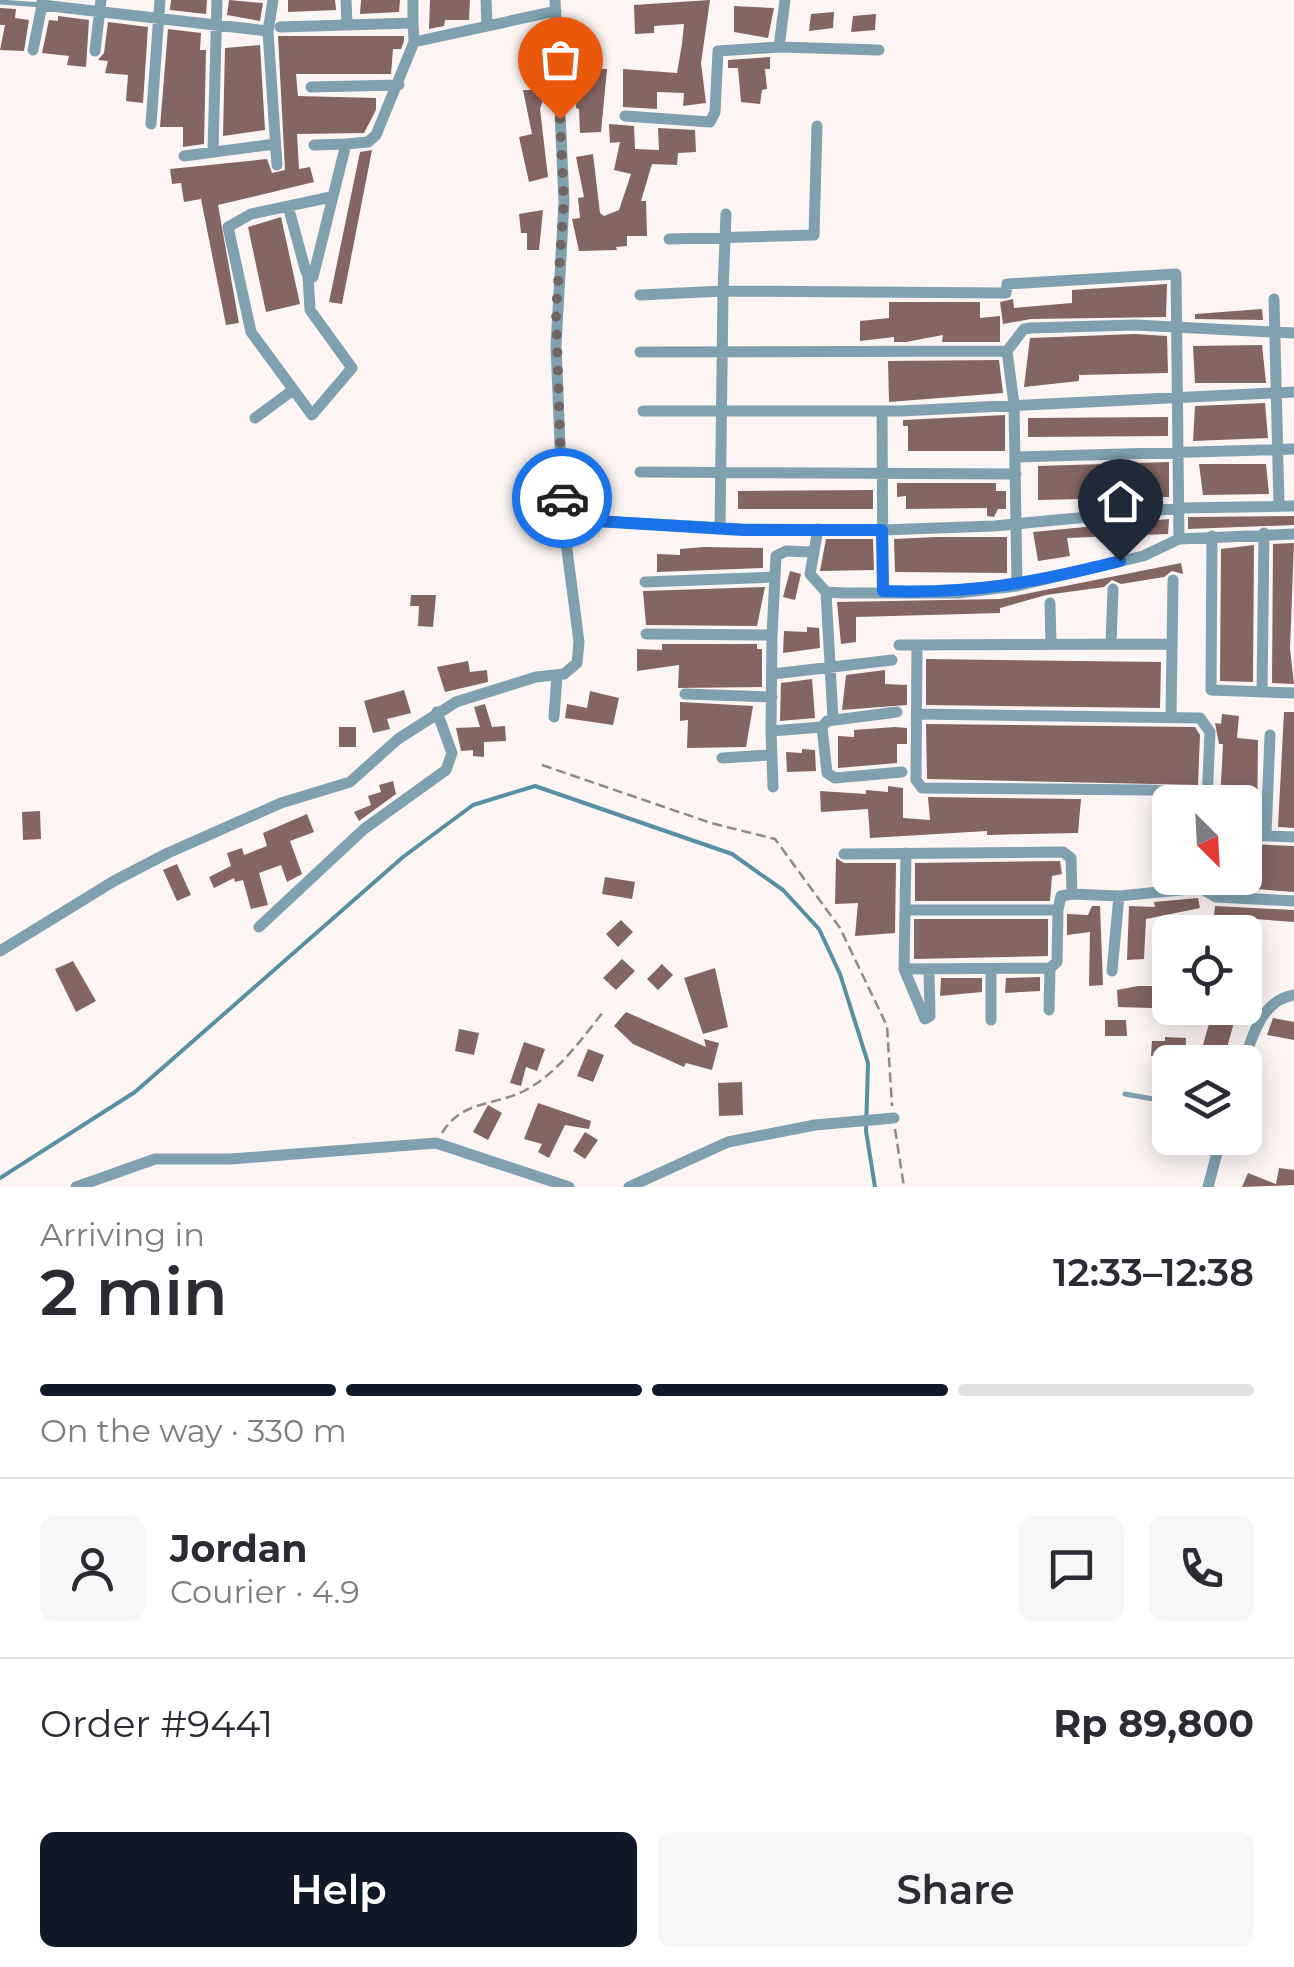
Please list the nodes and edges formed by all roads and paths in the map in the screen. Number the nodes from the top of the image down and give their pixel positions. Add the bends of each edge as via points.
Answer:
1 (101, 0) edge
2 (160, 0) edge
3 (217, 0) edge
4 (272, 0) edge
5 (346, 0) edge
6 (414, 0) edge
7 (486, 0) edge
8 (785, 0) edge
9 (0, 2) edge
10 (42, 2) edge
11 (556, 6) edge
12 (99, 14) junction
13 (157, 21) junction
14 (214, 24) junction
15 (347, 24) junction
16 (413, 24) junction
17 (486, 26) junction
18 (274, 29) junction
19 (414, 42) junction
20 (779, 46) junction
21 (32, 50) dead end
22 (879, 50) dead end
23 (95, 51) dead end
24 (399, 84) junction
25 (311, 87) dead end
26 (625, 116) dead end
27 (151, 124) dead end
28 (818, 126) dead end
29 (275, 144) junction
30 (346, 144) junction
31 (314, 145) dead end
32 (213, 150) junction
33 (184, 156) dead end
34 (277, 164) dead end
35 (331, 198) junction
36 (288, 206) junction
37 (726, 214) dead end
38 (726, 238) junction
39 (670, 239) dead end
40 (308, 276) junction
41 (724, 292) junction
42 (640, 295) dead end
43 (1274, 299) dead end
44 (1179, 328) junction
45 (1294, 333) edge
46 (1273, 334) junction
47 (1007, 351) junction
48 (640, 352) dead end
49 (722, 352) junction
50 (293, 390) junction
51 (1276, 392) junction
52 (1294, 392) edge
53 (1179, 395) junction
54 (1014, 404) junction
55 (722, 409) junction
56 (882, 411) junction
57 (643, 412) dead end
58 (255, 418) dead end
59 (1294, 449) edge
60 (1276, 450) junction
61 (1180, 454) junction
62 (1015, 457) junction
63 (720, 470) junction
64 (640, 472) dead end
65 (884, 472) junction
66 (1016, 474) junction
67 (1279, 506) junction
68 (1294, 506) edge
69 (1181, 508) junction
70 (563, 519) junction
71 (1018, 524) junction
72 (720, 528) junction
73 (818, 529) junction
74 (882, 530) junction
75 (1264, 532) junction
76 (1294, 534) edge
77 (1212, 536) junction
78 (1179, 539) junction
79 (812, 552) junction
80 (774, 577) junction
81 (1173, 580) dead end
82 (645, 582) dead end
83 (1018, 586) junction
84 (1113, 588) dead end
85 (883, 591) junction
86 (826, 592) junction
87 (1050, 603) dead end
88 (646, 634) dead end
89 (772, 636) junction
90 (1051, 643) junction
91 (1111, 644) junction
92 (1172, 644) junction
93 (899, 646) dead end
94 (917, 646) junction
95 (892, 660) dead end
96 (829, 666) junction
97 (773, 674) junction
98 (557, 675) junction
99 (1262, 692) junction
100 (1294, 693) edge
101 (684, 694) dead end
102 (772, 697) junction
103 (437, 712) junction
104 (896, 712) dead end
105 (916, 714) junction
106 (554, 717) dead end
107 (1170, 717) junction
108 (828, 723) junction
109 (770, 732) junction
110 (1270, 735) dead end
111 (770, 755) junction
112 (722, 758) dead end
113 (542, 765) dead end
114 (902, 772) dead end
115 (1207, 785) edge
116 (773, 787) dead end
117 (1152, 791) edge
118 (1262, 835) edge
119 (1266, 835) junction
120 (1294, 838) edge
121 (906, 853) junction
122 (844, 854) dead end
123 (1152, 890) edge
124 (1072, 894) junction
125 (1214, 895) edge
126 (1119, 896) junction
127 (1294, 901) edge
128 (905, 910) junction
129 (1058, 910) junction
130 (259, 927) dead end
131 (0, 951) edge
132 (1050, 968) junction
133 (904, 969) junction
134 (990, 969) junction
135 (929, 970) junction
136 (1112, 971) dead end
137 (1294, 995) edge
138 (1049, 1010) dead end
139 (603, 1012) dead end
140 (991, 1020) dead end
141 (1251, 1045) edge
142 (1125, 1094) dead end
143 (1152, 1099) edge
144 (891, 1118) junction
145 (436, 1143) junction
146 (1216, 1155) edge
147 (76, 1187) edge
148 (568, 1187) edge
149 (632, 1187) edge
150 (904, 1187) edge
151 (1208, 1187) edge

1 - 12 street
2 - 13 street
3 - 14 street
4 - 18 street
5 - 15 street
6 - 16 street
7 - 17 street
8 - 20 street
9 - 10 lane
10 - 12 street
10 - 21 street
11 - 17 street
11 - 70 street via 564,202 556,311
12 - 13 street
12 - 23 street
13 - 14 street
13 - 27 street
14 - 18 street
14 - 32 street
15 - 16 street
15 - 18 street
16 - 19 street
17 - 19 street
18 - 29 street
19 - 24 street
20 - 22 street
20 - 26 street via 718,51 715,112 707,124
24 - 25 street
24 - 30 street via 376,136
28 - 38 street via 814,236
29 - 32 street
29 - 34 street
30 - 31 street
30 - 35 street
32 - 33 street
35 - 36 street
35 - 40 street via 317,274
36 - 40 street
36 - 50 street via 235,219 228,233 251,332
37 - 38 street
38 - 39 street
38 - 41 street
40 - 50 street via 310,310 352,368 312,415
41 - 42 street
41 - 44 street via 1006,293 1006,284 1176,274
41 - 49 street
43 - 46 street
44 - 46 street
44 - 47 street via 1030,328
44 - 53 street
45 - 46 street
46 - 51 street
47 - 49 street
47 - 54 street
48 - 49 street
49 - 55 street
50 - 58 street
51 - 52 street
51 - 53 street
51 - 60 street
53 - 54 street
53 - 61 street
54 - 56 street
54 - 62 street
55 - 56 street
55 - 57 street
55 - 63 street
56 - 65 street
59 - 60 street
60 - 61 street
60 - 67 street
61 - 62 street
61 - 69 street
62 - 66 street
63 - 64 street
63 - 65 street
63 - 72 street
65 - 66 street
65 - 74 street
66 - 71 street
67 - 68 street
67 - 69 street
69 - 71 street
69 - 78 street
70 - 72 street
70 - 98 street via 579,652 574,668
71 - 74 street
71 - 83 street
72 - 73 street
73 - 74 street
73 - 79 street
74 - 85 street
75 - 76 street
75 - 77 street
75 - 99 street
77 - 78 street
77 - 99 street via 1210,690
78 - 83 street via 1143,556
79 - 80 street via 779,552
79 - 86 street via 810,574
80 - 82 street
80 - 89 street
81 - 92 street
83 - 85 street
84 - 91 street
85 - 86 street
86 - 96 street
87 - 90 street
88 - 89 street
89 - 97 street
90 - 91 street
90 - 94 street
91 - 92 street
92 - 107 street
93 - 94 street
94 - 105 street
95 - 96 street
96 - 97 street
96 - 108 street
97 - 102 street
98 - 103 street via 484,691
98 - 106 street
99 - 100 street
101 - 102 street
102 - 109 street
103 - 130 street via 452,754 446,770 364,829
103 - 131 street via 350,782 281,803 168,853
104 - 108 street
105 - 107 street
105 - 117 street via 916,780 930,790
107 - 115 street via 1200,718 1208,726
108 - 109 street
108 - 114 street via 830,777
109 - 111 street
110 - 119 street
111 - 112 street
111 - 116 street
113 - 144 path via 774,839 840,928 887,1026
118 - 119 street
119 - 120 street
121 - 122 street
121 - 124 street via 1063,852 1071,858
121 - 128 street
123 - 126 street
124 - 126 street
124 - 129 street via 1061,896
125 - 127 street
126 - 136 street
128 - 129 street
128 - 133 street
129 - 132 street via 1057,962
132 - 134 street
132 - 138 street
133 - 135 street
133 - 135 street via 925,1018
134 - 135 street
134 - 140 street
137 - 141 street via 1273,1004
139 - 145 path via 548,1076 521,1093 474,1104 451,1118
142 - 143 lane
144 - 149 street via 728,1142
144 - 150 path
145 - 147 street via 231,1160 155,1159
145 - 148 street
146 - 151 street

